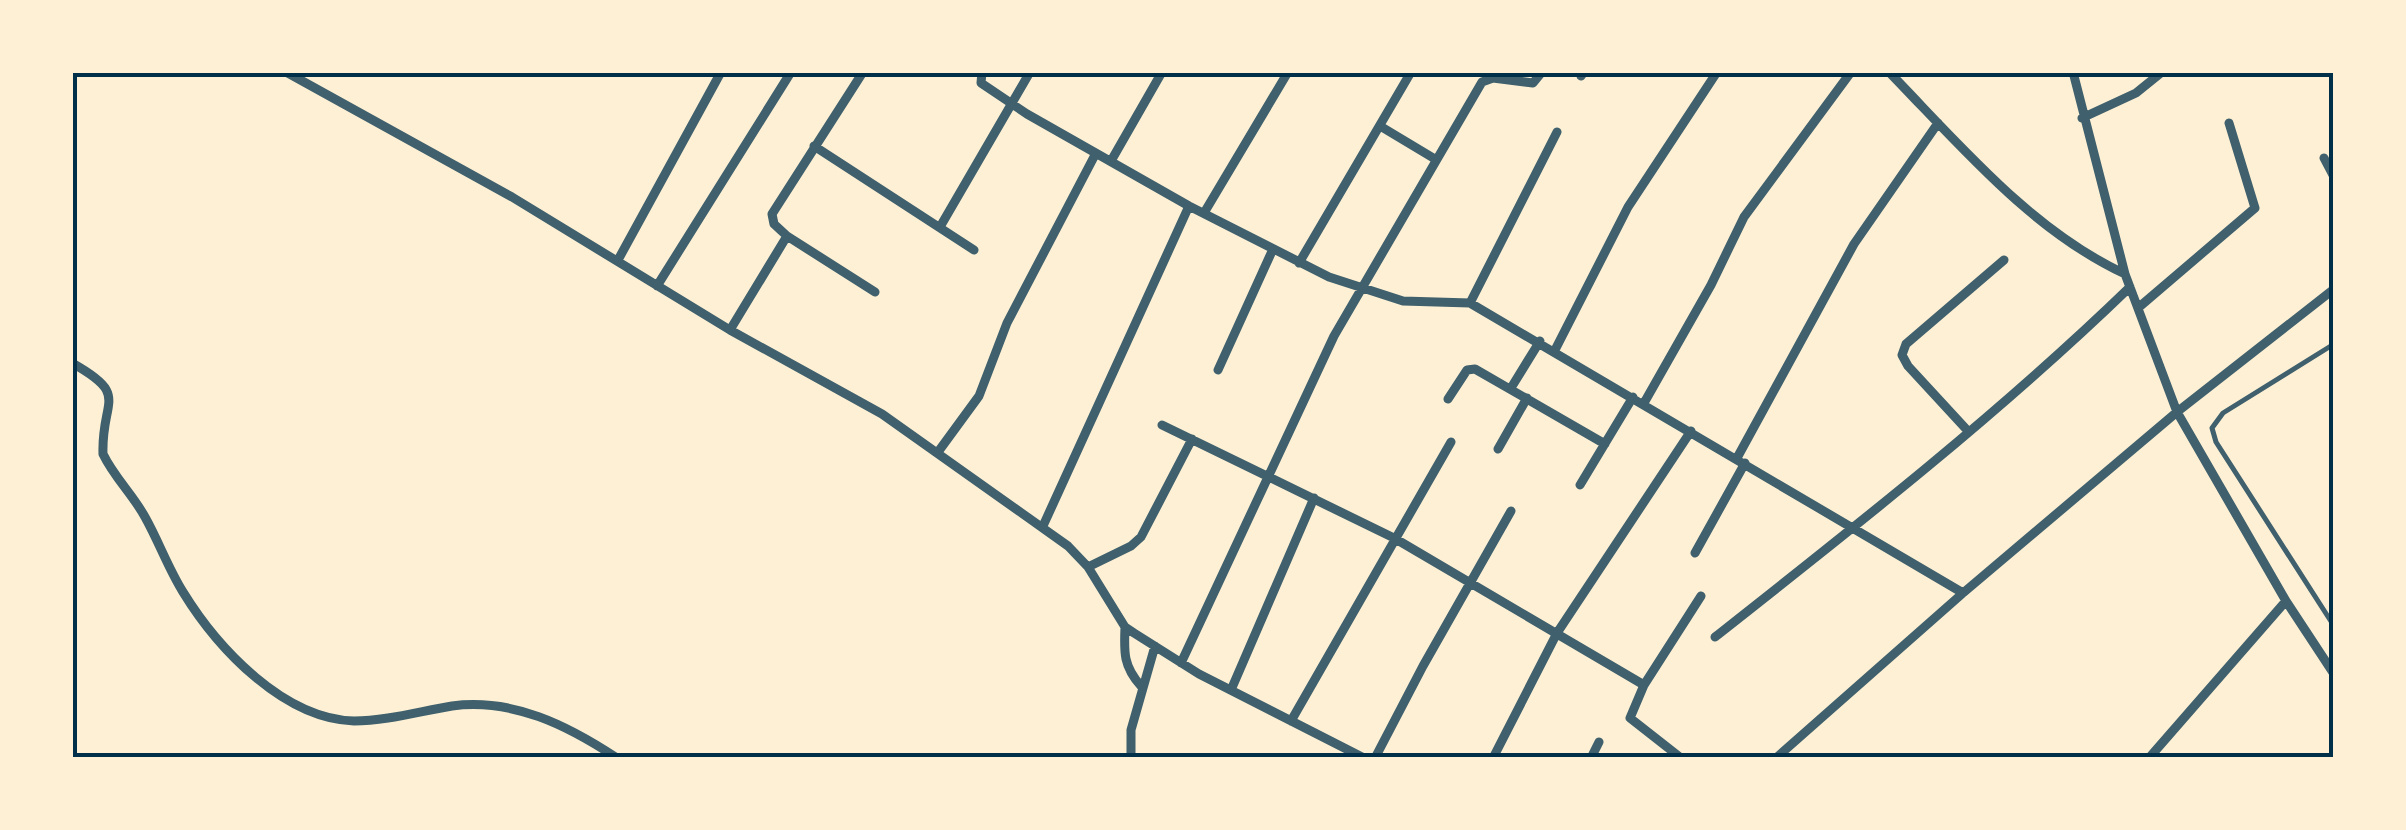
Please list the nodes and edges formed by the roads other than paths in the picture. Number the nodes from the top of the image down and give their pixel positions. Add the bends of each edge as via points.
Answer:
1 (286, 72) edge
2 (721, 72) edge
3 (790, 72) edge
4 (863, 72) edge
5 (982, 72) edge
6 (1030, 72) edge
7 (1162, 72) edge
8 (1288, 72) edge
9 (1410, 72) edge
10 (1542, 72) edge
11 (1718, 72) edge
12 (1851, 72) edge
13 (1890, 72) edge
14 (2073, 72) edge
15 (2162, 72) edge
16 (1010, 103) junction
17 (2082, 118) junction
18 (1938, 123) junction
19 (2229, 123) dead end
20 (1380, 126) junction
21 (1557, 132) dead end
22 (814, 146) junction
23 (1096, 153) junction
24 (2324, 158) dead end
25 (1435, 159) junction
26 (1111, 161) junction
27 (2334, 176) edge
28 (1189, 206) junction
29 (1204, 213) junction
30 (940, 226) junction
31 (787, 236) junction
32 (1273, 249) junction
33 (974, 250) dead end
34 (618, 260) junction
35 (2004, 260) dead end
36 (1299, 263) junction
37 (2125, 274) junction
38 (657, 286) junction
39 (2130, 287) junction
40 (1359, 289) junction
41 (2334, 289) edge
42 (875, 292) dead end
43 (1470, 303) junction
44 (2138, 308) junction
45 (730, 330) junction
46 (1540, 341) junction
47 (2334, 344) edge
48 (1555, 350) junction
49 (72, 362) edge
50 (1218, 370) dead end
51 (1511, 388) junction
52 (1633, 397) junction
53 (1527, 398) junction
54 (1448, 399) dead end
55 (1644, 403) junction
56 (2176, 412) junction
57 (1162, 425) dead end
58 (1967, 430) junction
59 (1691, 431) junction
60 (1192, 440) junction
61 (1451, 442) dead end
62 (1605, 444) junction
63 (1498, 450) dead end
64 (938, 452) junction
65 (1741, 461) junction
66 (1267, 476) junction
67 (1580, 485) dead end
68 (1314, 498) junction
69 (1511, 511) dead end
70 (1043, 526) junction
71 (1854, 527) junction
72 (1394, 538) junction
73 (1695, 553) dead end
74 (1088, 567) junction
75 (1470, 582) junction
76 (1963, 593) junction
77 (1701, 596) dead end
78 (2286, 600) junction
79 (1126, 626) junction
80 (2334, 626) edge
81 (1557, 633) junction
82 (1715, 637) dead end
83 (1154, 646) junction
84 (1182, 663) junction
85 (2334, 674) edge
86 (1644, 685) junction
87 (1141, 686) junction
88 (1231, 690) junction
89 (1291, 722) junction
90 (1599, 742) dead end
91 (616, 758) edge
92 (1131, 758) edge
93 (1364, 758) edge
94 (1376, 758) edge
95 (1493, 758) edge
96 (1591, 758) edge
97 (1681, 758) edge
98 (1776, 758) edge
99 (2149, 758) edge

1 - 34 street
2 - 34 street
3 - 38 street
4 - 22 street
5 - 16 street via 980,83
6 - 16 street
7 - 26 street
8 - 29 street
9 - 20 street
10 - 25 street via 1533,83 1482,82
11 - 48 street via 1628,208
12 - 55 street via 1744,217
13 - 18 street
14 - 17 street
15 - 17 street via 2136,93
16 - 23 street
16 - 30 street
17 - 37 street
18 - 37 street via 2014,199 2086,254
18 - 65 street via 1854,244
19 - 44 street via 2255,208
20 - 25 street
20 - 36 street
21 - 43 street
22 - 30 street
22 - 31 street via 772,214
23 - 26 street
23 - 64 street via 1007,323 979,396
24 - 27 street
25 - 40 street
26 - 28 street
28 - 29 street
28 - 70 street
29 - 32 street
30 - 33 street
31 - 42 street
31 - 45 street
32 - 36 street
32 - 50 street
34 - 38 street
35 - 58 street via 1906,344 1902,355
36 - 40 street
37 - 39 street
38 - 45 street
39 - 44 street
39 - 58 street
40 - 43 street via 1403,301
40 - 66 street
41 - 56 street
43 - 46 street
44 - 56 street
45 - 64 street
46 - 48 street
46 - 51 street
47 - 80 lane via 2224,413 2212,428
48 - 52 street
49 - 91 street via 107,386 103,454 147,520 184,594 226,648 275,693 298,709 358,721 490,704 565,726
51 - 53 street
51 - 54 street via 1467,370
52 - 55 street
52 - 62 street
53 - 62 street
53 - 63 street
55 - 59 street
56 - 76 street
56 - 78 street
57 - 60 street
58 - 71 street
59 - 65 street
59 - 81 street
60 - 66 street
60 - 74 street via 1140,537
61 - 72 street
62 - 67 street
64 - 70 street
65 - 71 street
65 - 73 street
66 - 68 street
66 - 84 street
68 - 72 street
68 - 88 street
69 - 75 street
70 - 74 street
71 - 76 street
71 - 82 street
72 - 75 street
72 - 89 street
74 - 79 street
75 - 81 street
75 - 94 street
76 - 98 street
77 - 86 street
78 - 85 street
78 - 99 street
79 - 83 street
79 - 87 street via 1124,662
81 - 86 street
81 - 95 street
83 - 84 street
83 - 87 street
84 - 88 street
86 - 97 street via 1630,718
87 - 92 street
88 - 89 street
89 - 93 street
90 - 96 street

